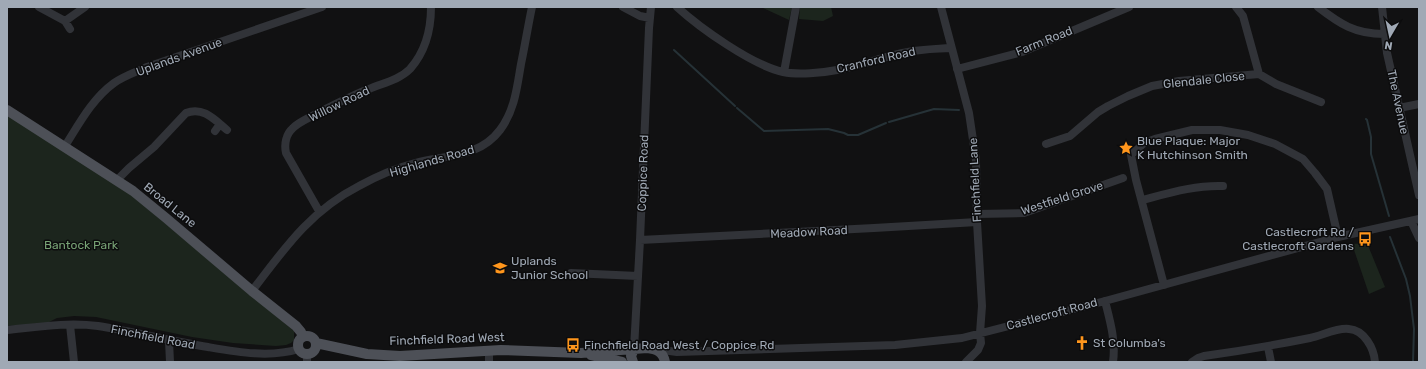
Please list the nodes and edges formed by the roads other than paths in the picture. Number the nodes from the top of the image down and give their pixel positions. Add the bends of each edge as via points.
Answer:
1 (39, 7) edge
2 (85, 7) edge
3 (322, 7) edge
4 (431, 7) edge
5 (532, 7) edge
6 (623, 7) edge
7 (651, 7) edge
8 (677, 7) edge
9 (796, 7) edge
10 (941, 7) edge
11 (1129, 7) edge
12 (1236, 7) edge
13 (1318, 7) edge
14 (1382, 7) edge
15 (307, 9) edge
16 (650, 18) junction
17 (65, 21) junction
18 (70, 29) dead end
19 (1384, 34) junction
20 (950, 48) junction
21 (957, 69) junction
22 (784, 72) junction
23 (1259, 74) junction
24 (1321, 102) dead end
25 (1419, 104) edge
26 (1399, 108) junction
27 (7, 110) edge
28 (227, 130) dead end
29 (1046, 144) dead end
30 (65, 146) junction
31 (1123, 178) dead end
32 (117, 180) junction
33 (1223, 186) dead end
34 (1419, 195) edge
35 (1142, 200) junction
36 (319, 211) junction
37 (977, 218) junction
38 (1415, 220) edge
39 (1338, 237) junction
40 (1419, 238) edge
41 (640, 240) junction
42 (570, 273) dead end
43 (638, 276) junction
44 (1164, 285) junction
45 (252, 291) junction
46 (1105, 300) junction
47 (70, 325) junction
48 (7, 330) edge
49 (980, 333) junction
50 (303, 337) junction
51 (169, 341) junction
52 (316, 344) junction
53 (637, 345) junction
54 (1268, 347) junction
55 (654, 349) junction
56 (489, 351) junction
57 (677, 352) junction
58 (580, 353) junction
59 (304, 355) edge
60 (665, 361) edge
61 (74, 362) edge
62 (170, 362) edge
63 (489, 362) edge
64 (622, 362) edge
65 (633, 362) edge
66 (966, 362) edge
67 (1113, 362) edge
68 (1192, 362) edge
69 (1271, 362) edge
70 (1375, 362) edge

1 - 17 street
2 - 17 street
3 - 15 street, Uplands Avenue
4 - 36 street, Willow Road via 431,22 426,42 409,70 397,79 369,89 299,123 288,134 285,143 286,153
5 - 36 street, Highlands Road via 513,105 500,130 486,143 466,154 415,163 380,175 357,186
6 - 16 street
7 - 16 street, Coppice Road
8 - 22 street, Cranford Road via 718,38 758,62
9 - 22 street
10 - 20 street, Finchfield Lane
11 - 21 street, Farm Road via 1022,52
12 - 23 street, Glendale Close via 1243,16
13 - 19 street via 1337,22 1354,30
14 - 19 street, The Avenue
15 - 30 street, Uplands Avenue via 124,77 96,100
16 - 41 street, Coppice Road
17 - 18 street
19 - 26 street, The Avenue
20 - 21 street, Finchfield Lane
20 - 22 street, Cranford Road via 909,51 837,70
21 - 37 street, Finchfield Lane via 975,151
23 - 24 street, Glendale Close via 1276,84
23 - 29 street, Glendale Close via 1152,86 1108,106 1067,137
25 - 26 street
26 - 34 street, The Avenue
27 - 30 main road, Broad Lane
28 - 32 street via 218,127 204,112 186,113 154,147
30 - 32 main road, Broad Lane
31 - 37 street, Westfield Grove via 1024,213
32 - 45 main road, Broad Lane
33 - 35 street via 1191,187
35 - 39 street via 1131,155 1144,142 1192,130 1220,130 1248,135 1275,144 1303,159 1327,189
35 - 44 street
36 - 45 street, Highlands Road via 292,239
37 - 41 street, Meadow Road via 874,228
37 - 49 street, Finchfield Lane via 982,306
38 - 39 street, Castlecroft Road
38 - 40 street
39 - 44 street, Castlecroft Road
41 - 43 street, Coppice Road
42 - 43 street
43 - 53 street, Coppice Road
44 - 46 street, Castlecroft Road
45 - 50 main road, Broad Lane via 296,326
46 - 49 street, Castlecroft Road
46 - 67 street via 1114,340
47 - 48 street, Finchfield Road
47 - 51 street, Finchfield Road via 97,326
47 - 61 street
49 - 57 street, Castlecroft Road via 942,341 895,345
49 - 66 street, Finchfield Lane via 981,343 978,350
50 - 52 main road via 311,337
50 - 59 main road via 298,343
51 - 59 street, Finchfield Road via 248,353
51 - 62 street
52 - 56 main road, Finchfield Road West via 366,354 400,356
52 - 59 main road via 314,351
53 - 55 main road, Finchfield Road West
53 - 58 main road, Finchfield Road West
53 - 65 main road via 631,356
54 - 68 street via 1204,356
54 - 69 street
54 - 70 street via 1348,328 1362,335 1370,344
55 - 57 street
55 - 60 main road via 660,351
56 - 58 main road, Finchfield Road West
56 - 63 street
57 - 60 street
58 - 64 main road, Finchfield Road West

